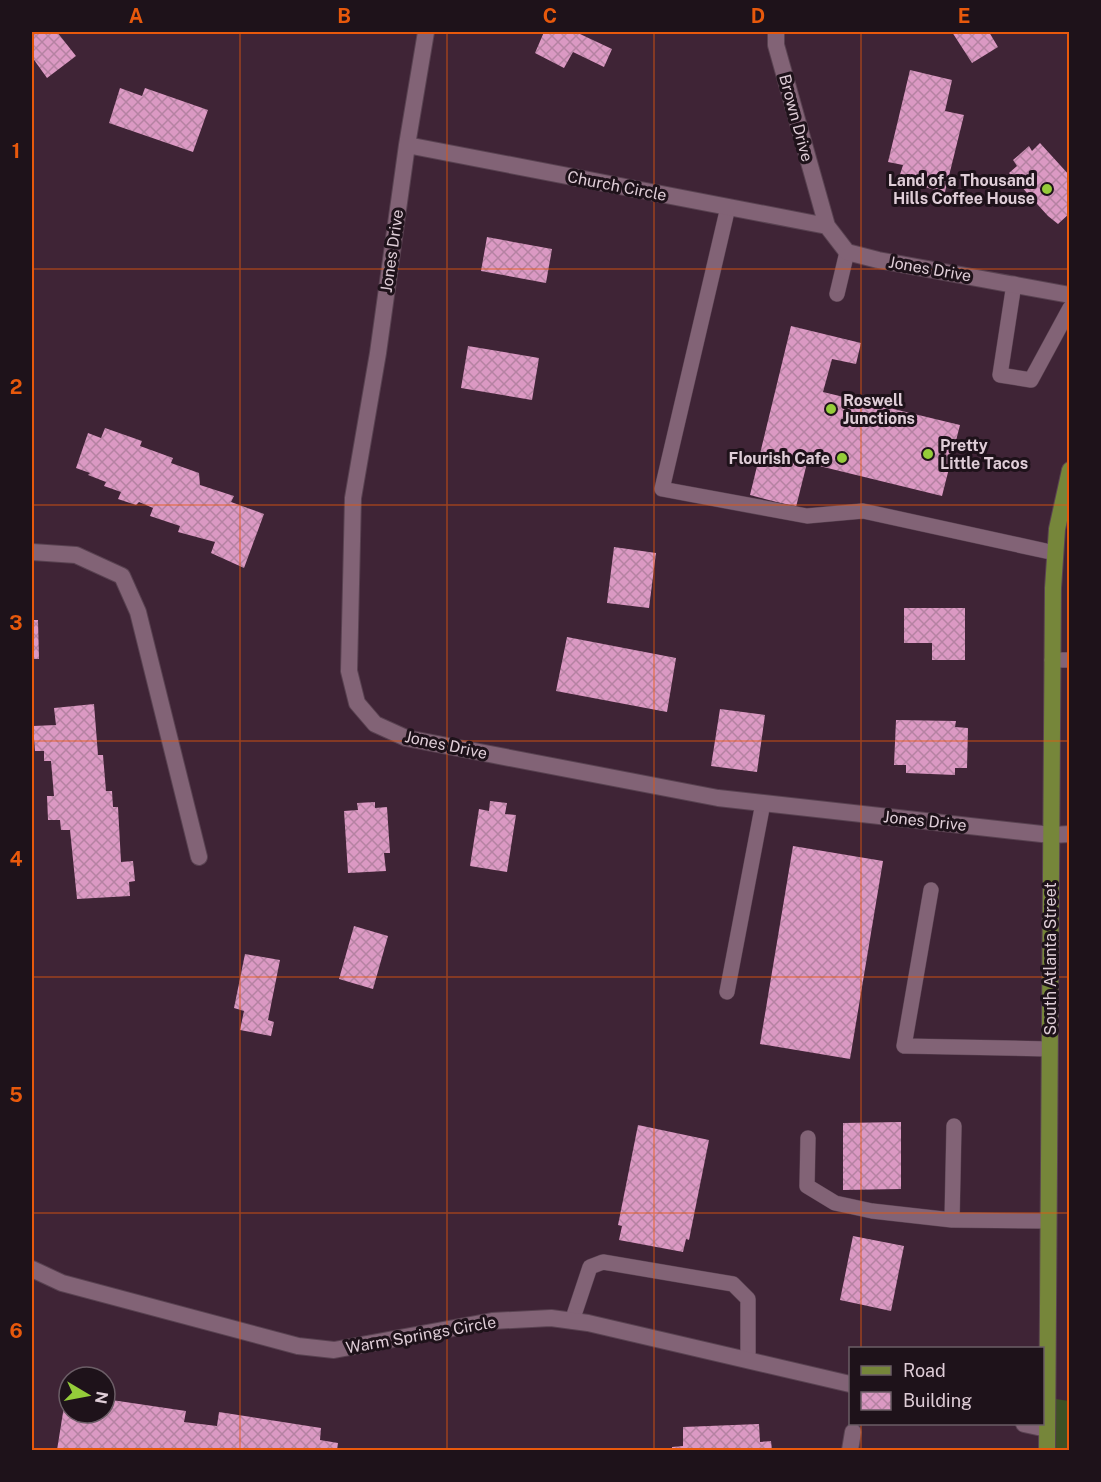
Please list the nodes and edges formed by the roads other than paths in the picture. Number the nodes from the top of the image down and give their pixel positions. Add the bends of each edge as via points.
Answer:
1 (423, 32) edge
2 (762, 32) edge
3 (776, 38) edge
4 (407, 146) junction
5 (728, 207) junction
6 (827, 226) junction
7 (847, 252) junction
8 (1014, 284) junction
9 (837, 294) dead end
10 (1070, 294) edge
11 (1070, 308) edge
12 (1070, 470) edge
13 (32, 552) edge
14 (1055, 553) junction
15 (1052, 660) junction
16 (1070, 660) edge
17 (763, 803) junction
18 (1070, 834) edge
19 (1051, 835) junction
20 (199, 857) dead end
21 (931, 890) dead end
22 (727, 992) dead end
23 (1049, 1049) junction
24 (954, 1126) dead end
25 (808, 1138) dead end
26 (952, 1220) junction
27 (1048, 1221) junction
28 (32, 1269) edge
29 (572, 1321) junction
30 (748, 1360) junction
31 (849, 1384) edge
32 (1028, 1425) edge
33 (1047, 1429) junction
34 (853, 1432) dead end
35 (850, 1450) edge
36 (1047, 1450) edge

1 - 4 street, Jones Drive
2 - 3 street
3 - 6 street, Brown Drive
4 - 5 street, Church Circle
4 - 17 street, Jones Drive via 378,353 352,498 349,671 357,703 375,724 406,738 718,798
5 - 6 street, Church Circle
5 - 14 lane via 662,489 807,516 863,511
6 - 7 street
7 - 8 street, Jones Drive
7 - 9 lane
8 - 10 street, Jones Drive
8 - 11 lane via 1000,375 1031,380
12 - 14 main road, South Atlanta Street
13 - 20 street via 76,555 122,576 138,612
14 - 15 main road, South Atlanta Street
15 - 16 lane
15 - 19 main road, South Atlanta Street
17 - 19 street, Jones Drive
17 - 22 lane
18 - 19 street, Jones Drive
19 - 23 main road, South Atlanta Street
21 - 23 lane via 904,1046
23 - 27 main road, South Atlanta Street
24 - 26 lane
25 - 26 lane via 807,1186 835,1203
26 - 27 lane
27 - 33 main road, South Atlanta Street
28 - 29 street, Warm Springs Circle via 62,1283 298,1346 334,1350 492,1320
29 - 30 street, Warm Springs Circle
29 - 30 lane via 590,1267 603,1262 733,1284 748,1299
30 - 31 street, Warm Springs Circle
32 - 33 street
33 - 36 main road, South Atlanta Street
34 - 35 street

